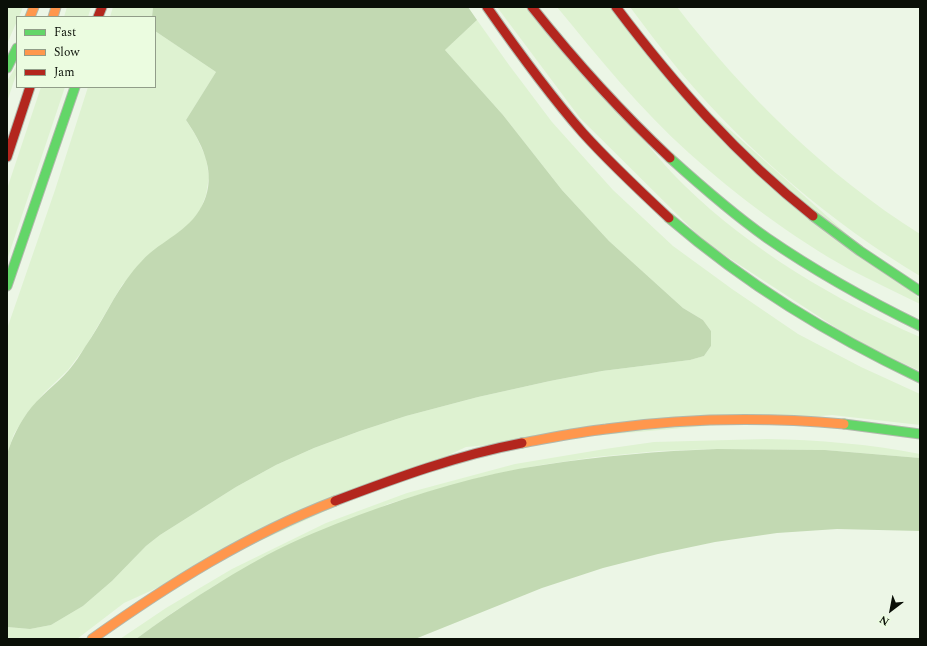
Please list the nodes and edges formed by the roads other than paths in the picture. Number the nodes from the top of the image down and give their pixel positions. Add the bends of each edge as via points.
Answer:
1 (487, 7) edge
2 (532, 7) edge
3 (616, 7) edge
4 (16, 50) edge
5 (7, 68) edge
6 (30, 88) edge
7 (75, 88) edge
8 (7, 156) edge
9 (7, 286) edge
10 (920, 291) edge
11 (920, 326) edge
12 (920, 378) edge
13 (920, 434) edge
14 (92, 639) edge

1 - 12 highway via 568,114 621,173 667,217 741,276 797,313 864,351
2 - 11 highway via 619,109 659,149 713,196 806,263 851,291
3 - 10 highway via 698,108 767,177 837,235
4 - 5 highway
6 - 8 highway
7 - 9 highway
13 - 14 highway via 837,424 728,420 663,423 582,432 487,451 390,480 272,529 184,577

